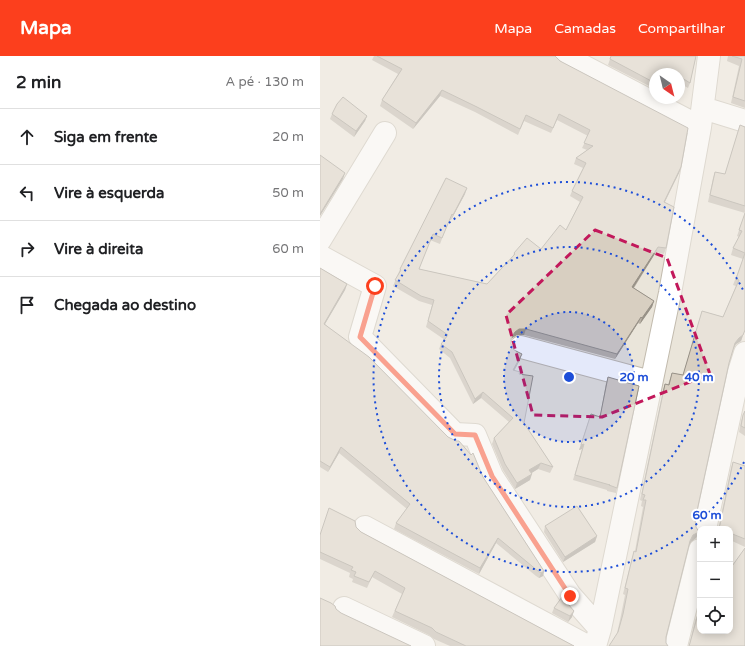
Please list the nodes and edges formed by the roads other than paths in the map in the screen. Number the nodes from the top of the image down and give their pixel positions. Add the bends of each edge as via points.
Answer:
1 (564, 56) edge
2 (709, 56) edge
3 (701, 117) junction
4 (745, 122) edge
5 (385, 133) dead end
6 (320, 240) edge
7 (320, 256) edge
8 (521, 347) dead end
9 (745, 353) edge
10 (651, 382) junction
11 (706, 526) edge
12 (365, 527) dead end
13 (697, 562) edge
14 (344, 608) dead end
15 (597, 637) edge
16 (424, 646) edge
17 (587, 646) edge
18 (676, 646) edge

1 - 3 street
2 - 3 street
3 - 4 street
3 - 10 street via 670,293
5 - 6 street
7 - 15 street via 375,286 360,337 455,434 475,435 492,476
8 - 10 street
9 - 11 street
10 - 15 street
12 - 17 street
13 - 18 street
14 - 16 street

